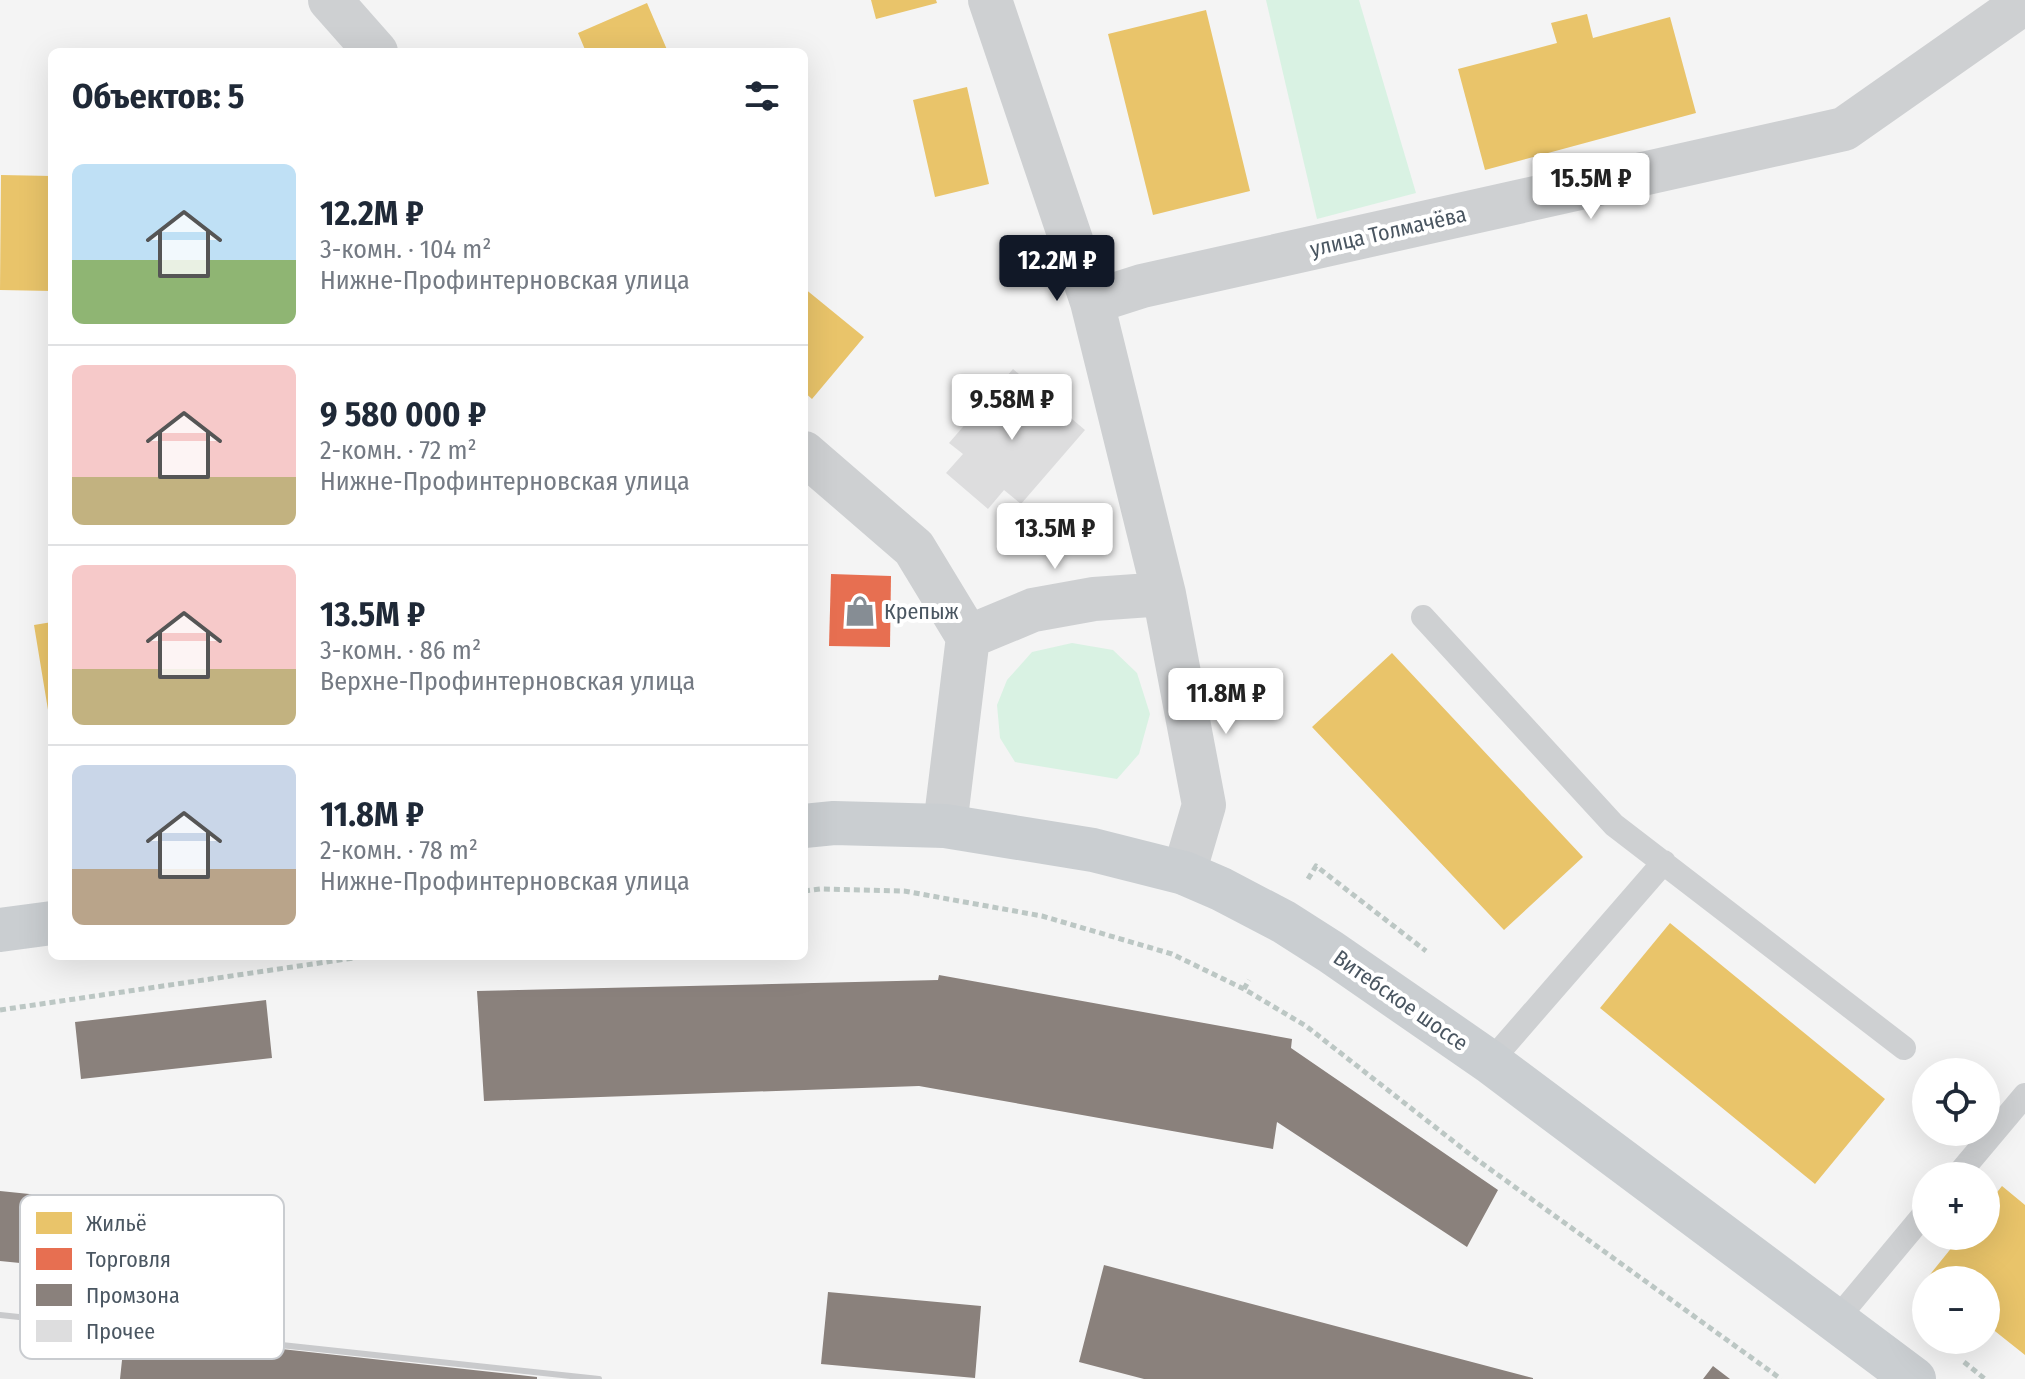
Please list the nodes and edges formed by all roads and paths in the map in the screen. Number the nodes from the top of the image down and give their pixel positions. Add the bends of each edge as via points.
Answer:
1 (330, 0) edge
2 (990, 0) edge
3 (2025, 2) edge
4 (372, 48) edge
5 (1092, 302) junction
6 (808, 456) edge
7 (1164, 594) junction
8 (1423, 617) dead end
9 (968, 637) junction
10 (808, 826) edge
11 (945, 826) junction
12 (1664, 862) junction
13 (1184, 873) junction
14 (808, 890) edge
15 (48, 924) edge
16 (0, 930) edge
17 (340, 960) edge
18 (1249, 980) dead end
19 (1244, 989) junction
20 (0, 1010) edge
21 (1904, 1048) dead end
22 (1490, 1062) junction
23 (2025, 1095) edge
24 (1969, 1162) edge
25 (1912, 1229) edge
26 (1836, 1320) junction
27 (1781, 1379) edge
28 (1914, 1379) edge

1 - 4 street
2 - 5 street
3 - 5 street, улица Толмачёва via 1844,129
5 - 7 street
6 - 9 street via 914,548
7 - 9 street via 1033,610
7 - 13 street via 1204,805
8 - 12 lane via 1614,825
9 - 11 street
10 - 11 main road, Витебское шоссе
11 - 13 main road, Витебское шоссе via 1093,850
12 - 21 lane
12 - 22 lane
13 - 22 main road, Витебское шоссе via 1284,922
14 - 19 path via 904,891 1042,916 1172,954
15 - 16 main road
17 - 20 path
18 - 19 path
19 - 27 path via 1306,1026 1476,1159
22 - 26 main road, Витебское шоссе
23 - 24 lane
25 - 26 lane
26 - 28 main road, Витебское шоссе

